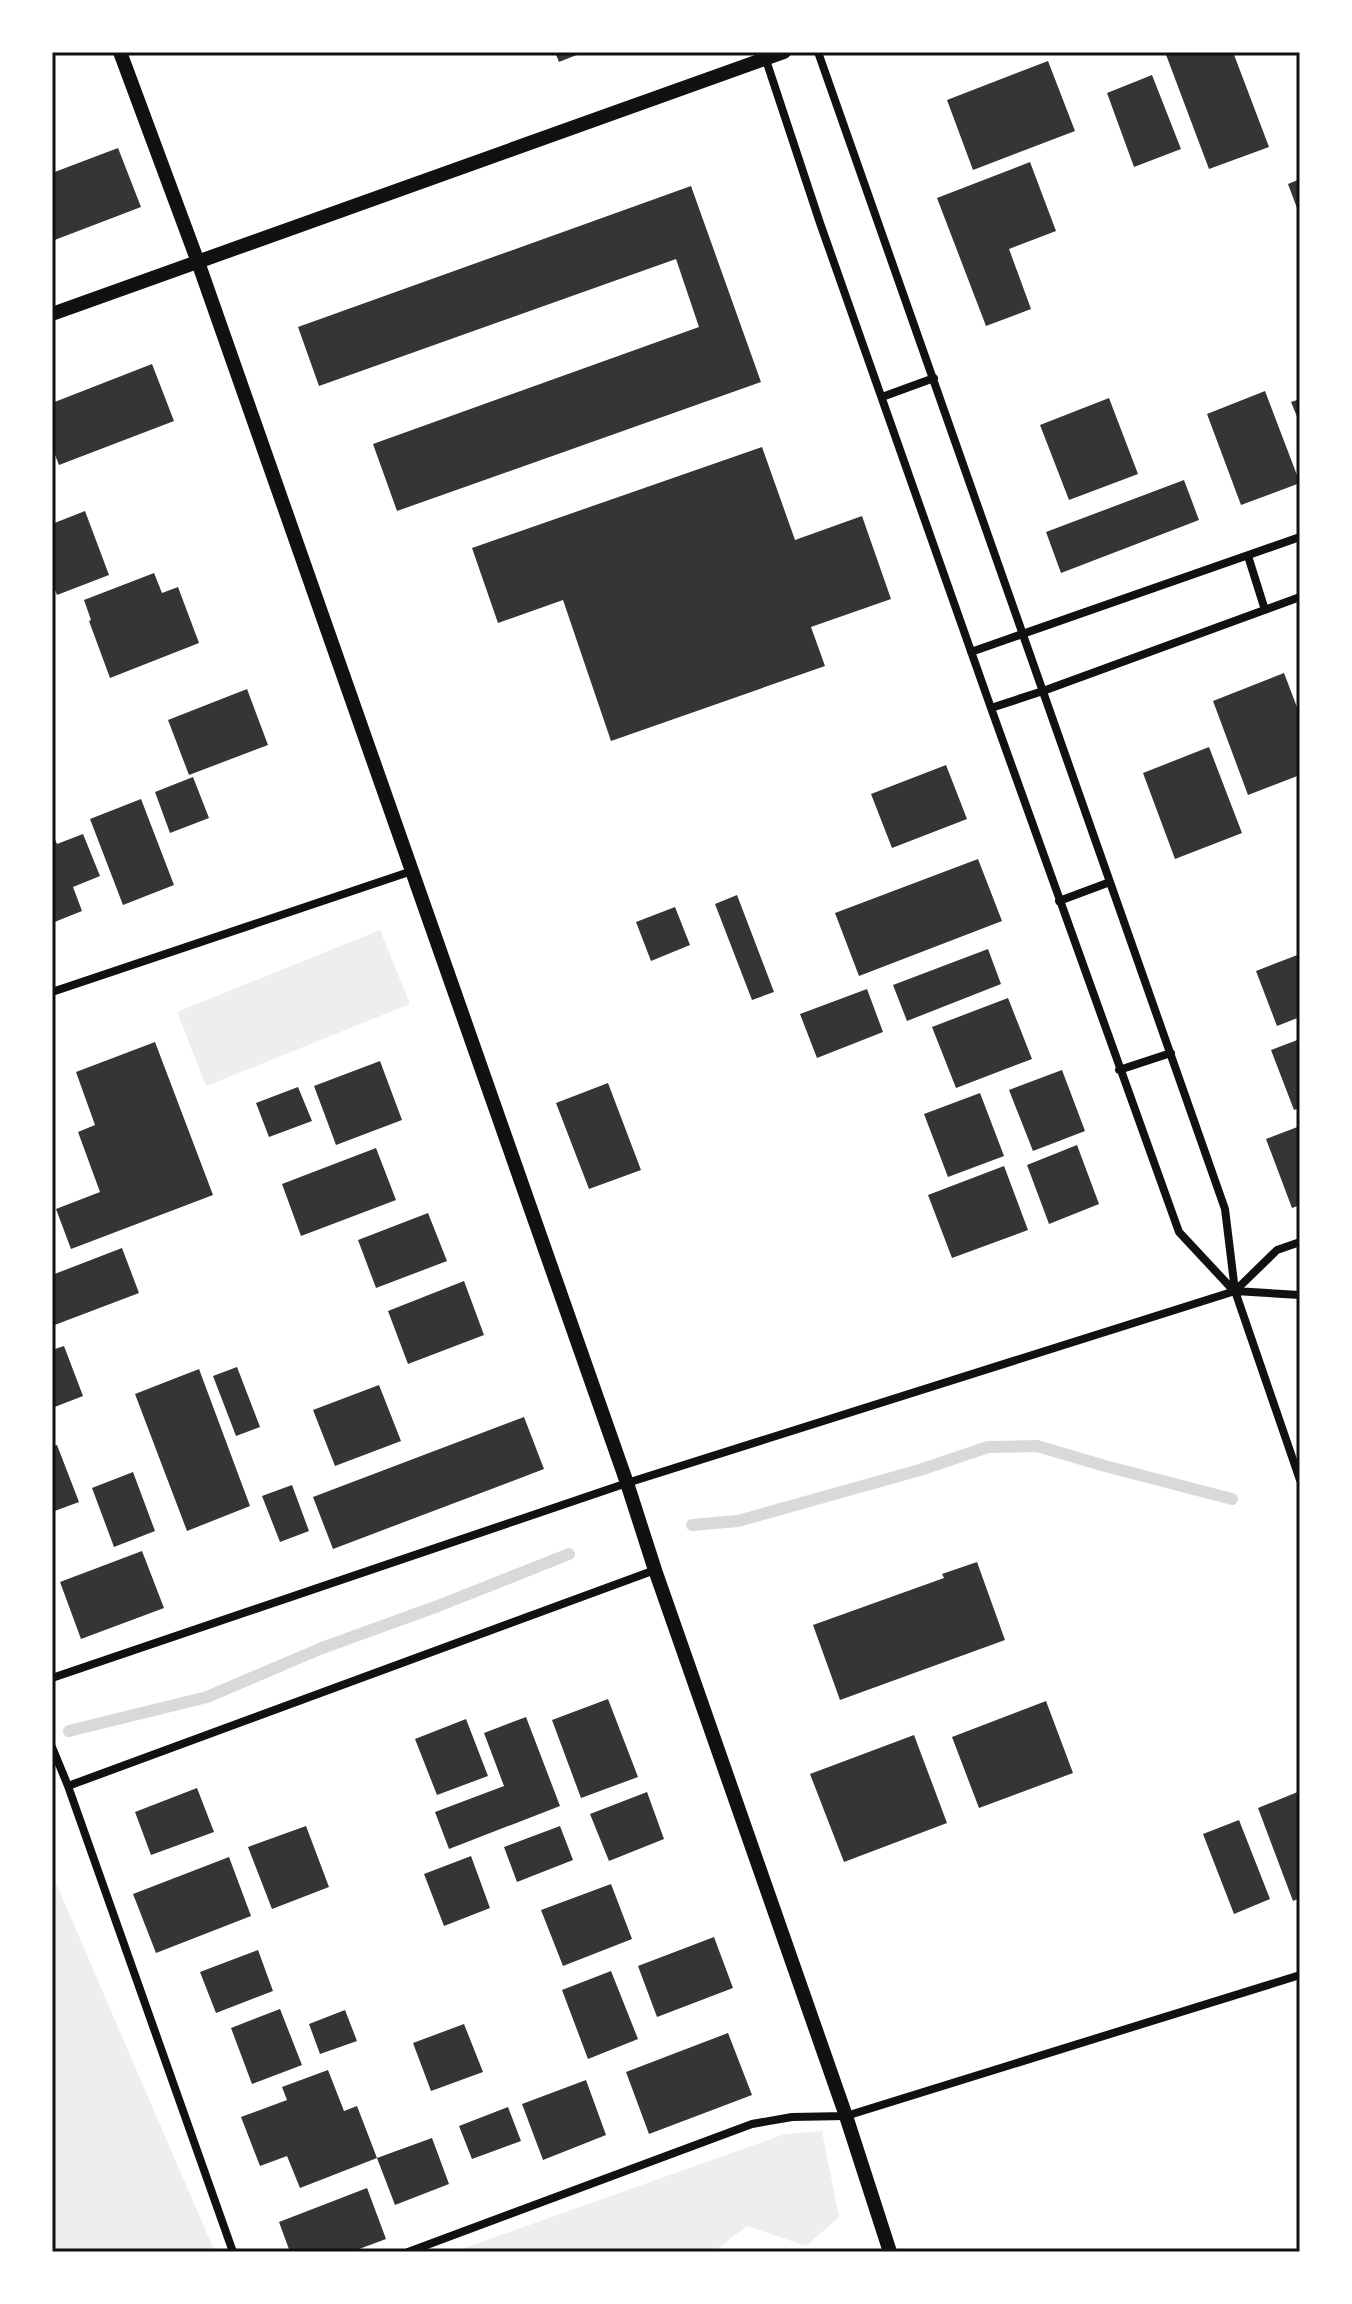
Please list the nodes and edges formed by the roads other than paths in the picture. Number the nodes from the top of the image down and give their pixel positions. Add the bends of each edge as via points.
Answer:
1 (120, 52) edge
2 (784, 52) edge
3 (818, 52) edge
4 (765, 56) edge
5 (198, 262) junction
6 (52, 314) edge
7 (934, 378) junction
8 (882, 397) junction
9 (1300, 537) edge
10 (1248, 556) junction
11 (1300, 597) edge
12 (1265, 610) junction
13 (1022, 634) junction
14 (971, 652) junction
15 (1043, 691) junction
16 (991, 708) junction
17 (412, 871) junction
18 (1110, 882) junction
19 (1059, 901) junction
20 (52, 992) edge
21 (1171, 1053) junction
22 (1119, 1070) junction
23 (1300, 1242) edge
24 (1235, 1291) junction
25 (1300, 1295) edge
26 (1300, 1480) edge
27 (627, 1483) junction
28 (655, 1570) junction
29 (52, 1678) edge
30 (52, 1747) edge
31 (68, 1786) junction
32 (1300, 1975) edge
33 (846, 2116) junction
34 (233, 2252) edge
35 (408, 2252) edge
36 (890, 2252) edge

1 - 5 street
2 - 4 street
3 - 7 street
4 - 5 street
4 - 8 street
5 - 6 street
5 - 17 street
7 - 8 street
7 - 13 street
8 - 14 street
9 - 10 street
10 - 12 street
10 - 13 street
11 - 12 street
12 - 15 street
13 - 14 street
13 - 15 street
14 - 16 street
15 - 16 street
15 - 18 street
16 - 19 street
17 - 20 street
17 - 27 street
18 - 19 street
18 - 21 street
19 - 22 street
21 - 22 street
21 - 24 street via 1225,1209
22 - 24 street via 1179,1232
23 - 24 street via 1277,1250
24 - 25 street
24 - 26 street
24 - 27 street
27 - 28 street
27 - 29 street
28 - 31 street
28 - 33 street
30 - 31 street
31 - 34 street
32 - 33 street
33 - 35 street via 752,2124
33 - 36 street

